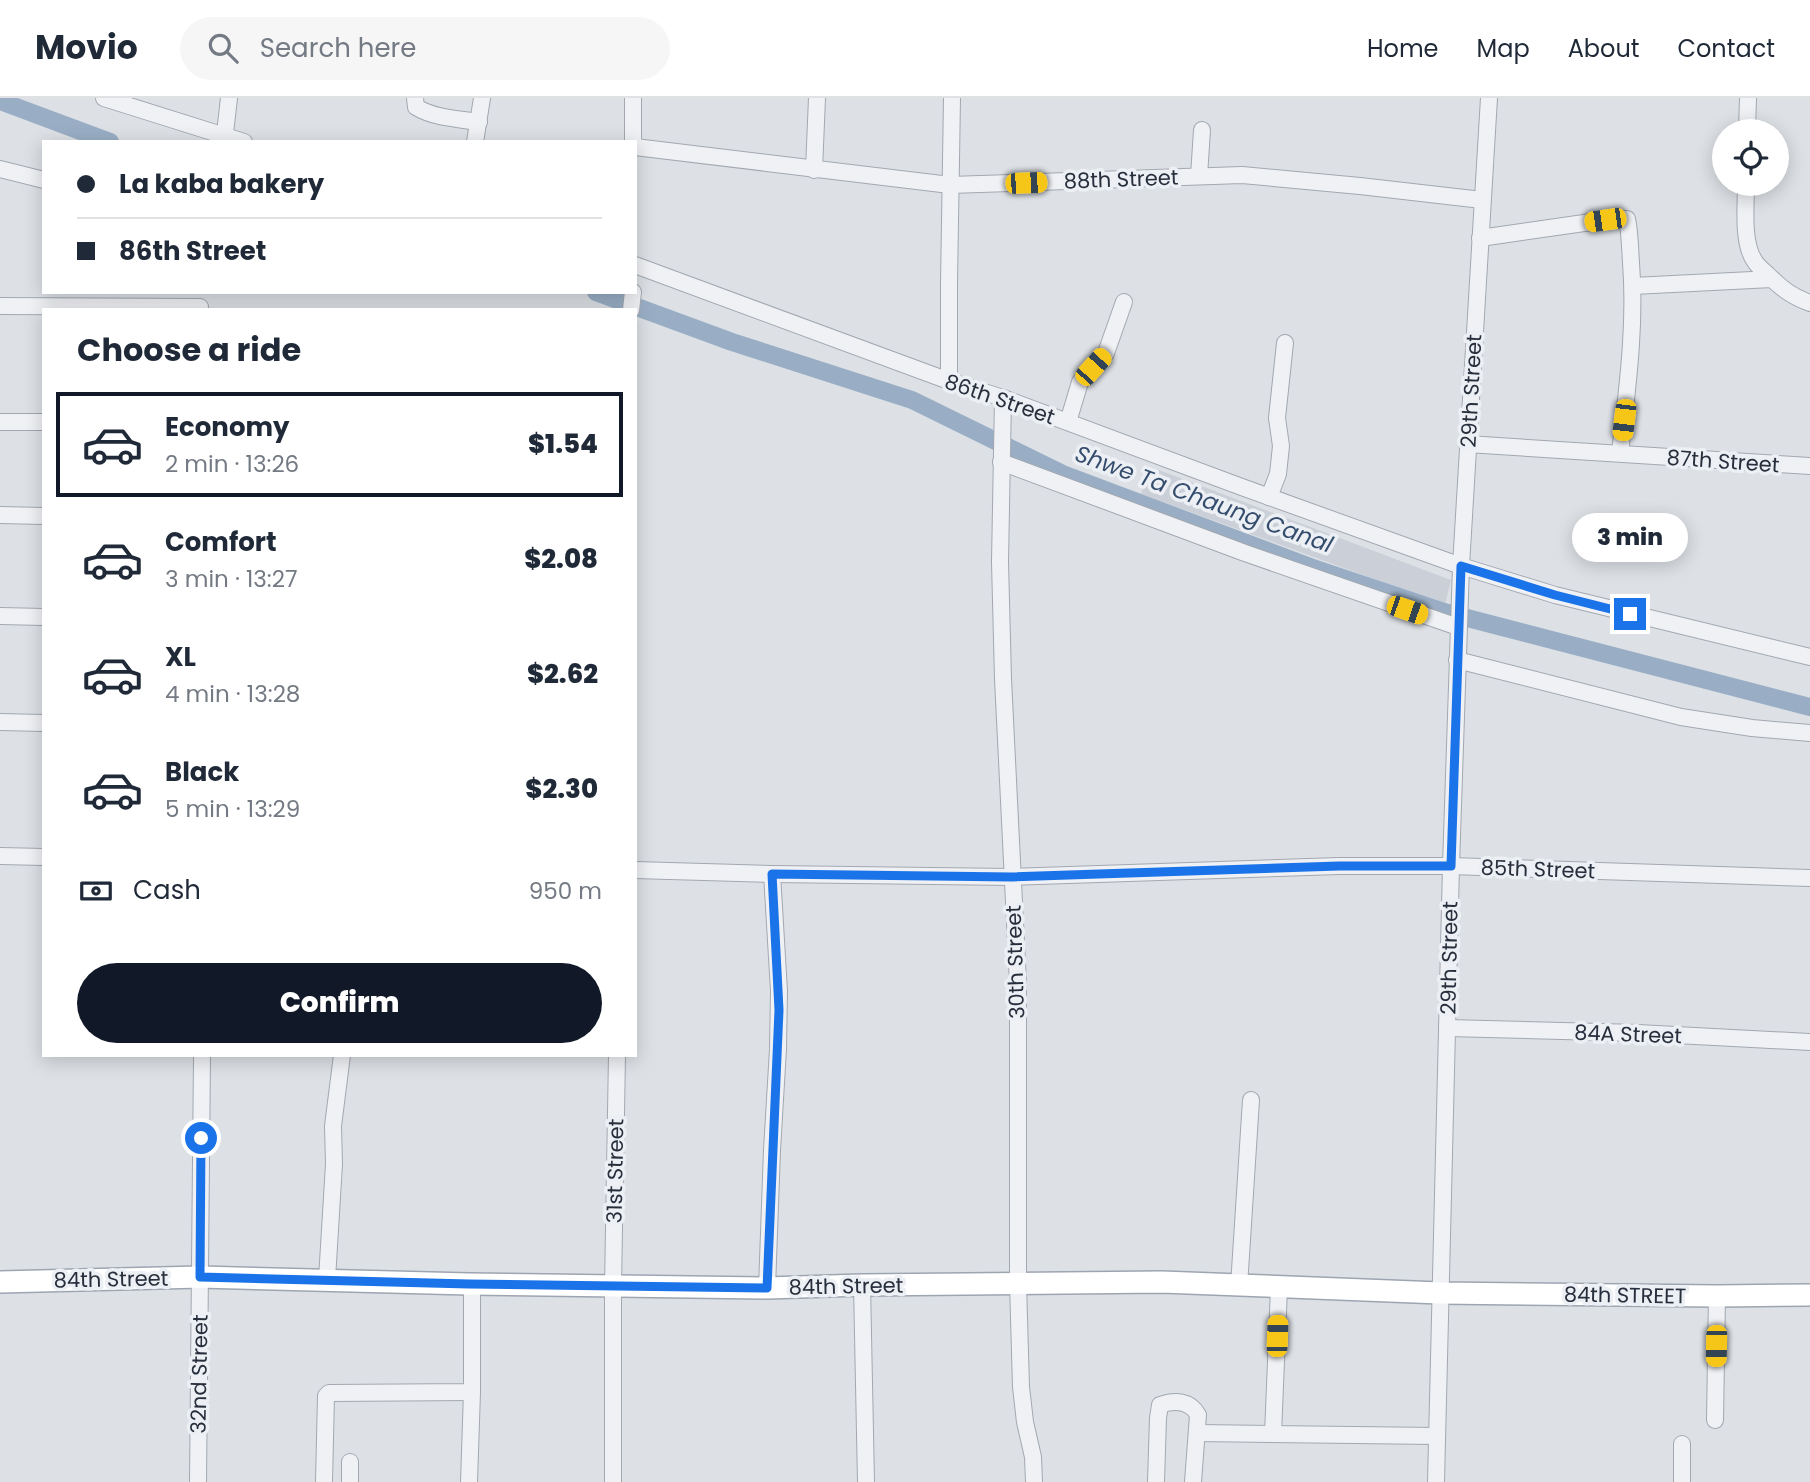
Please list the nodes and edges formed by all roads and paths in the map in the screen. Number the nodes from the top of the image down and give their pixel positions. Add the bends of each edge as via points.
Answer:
1 (104, 98) edge
2 (229, 98) edge
3 (415, 98) edge
4 (482, 98) edge
5 (633, 98) edge
6 (817, 98) edge
7 (952, 98) edge
8 (1489, 98) edge
9 (1748, 98) edge
10 (1747, 119) edge
11 (479, 122) junction
12 (1202, 130) dead end
13 (225, 139) edge
14 (475, 140) edge
15 (633, 140) edge
16 (637, 147) edge
17 (0, 169) edge
18 (814, 170) junction
19 (1199, 176) junction
20 (42, 180) edge
21 (950, 185) junction
22 (1746, 196) edge
23 (1482, 200) junction
24 (1480, 238) junction
25 (637, 266) edge
26 (1772, 279) junction
27 (1633, 286) junction
28 (1124, 302) dead end
29 (201, 303) edge
30 (1810, 303) edge
31 (0, 306) edge
32 (1284, 343) dead end
33 (949, 381) junction
34 (1002, 405) junction
35 (0, 422) edge
36 (42, 422) edge
37 (1068, 422) junction
38 (1468, 444) junction
39 (1620, 453) junction
40 (1001, 456) junction
41 (1810, 466) edge
42 (1269, 497) junction
43 (0, 515) edge
44 (42, 516) edge
45 (1461, 566) junction
46 (0, 616) edge
47 (42, 617) edge
48 (1459, 626) junction
49 (1810, 657) edge
50 (1457, 660) junction
51 (0, 722) edge
52 (42, 723) edge
53 (1810, 733) edge
54 (0, 856) edge
55 (42, 857) edge
56 (1451, 866) junction
57 (637, 870) edge
58 (772, 874) junction
59 (1012, 877) junction
60 (1810, 878) edge
61 (1447, 1028) junction
62 (1810, 1042) edge
63 (202, 1057) edge
64 (342, 1057) edge
65 (617, 1057) edge
66 (1251, 1100) dead end
67 (200, 1277) junction
68 (327, 1279) junction
69 (0, 1282) edge
70 (1018, 1283) junction
71 (472, 1284) junction
72 (862, 1285) junction
73 (1239, 1286) junction
74 (613, 1287) junction
75 (767, 1288) junction
76 (1279, 1288) junction
77 (1440, 1293) junction
78 (1810, 1295) edge
79 (1717, 1296) junction
80 (472, 1392) junction
81 (1715, 1420) dead end
82 (1197, 1433) junction
83 (1273, 1434) junction
84 (1437, 1436) junction
85 (1682, 1444) dead end
86 (350, 1462) dead end
87 (198, 1482) edge
88 (324, 1482) edge
89 (350, 1482) edge
90 (469, 1482) edge
91 (613, 1482) edge
92 (866, 1482) edge
93 (1034, 1482) edge
94 (1156, 1482) edge
95 (1193, 1482) edge
96 (1436, 1482) edge
97 (1682, 1482) edge

1 - 13 street
2 - 13 street
3 - 11 street via 419,110
4 - 11 street
5 - 15 street
6 - 18 street
7 - 21 street
8 - 23 street, 29th Street
9 - 10 street
11 - 14 street
12 - 19 street
16 - 18 street, 88th Street
17 - 20 street
18 - 21 street, 88th Street
19 - 21 street, 88th Street
19 - 23 street, 88th Street via 1242,175
21 - 33 street
22 - 26 street via 1748,246 1753,259
23 - 24 street, 29th Street
24 - 27 street via 1627,219
24 - 38 street, 29th Street
25 - 33 street, 86th Street
26 - 27 street
26 - 30 street
27 - 39 street
28 - 37 street via 1106,353 1080,382
29 - 31 street
32 - 42 street via 1277,418 1281,446
33 - 34 street, 86th Street
34 - 37 street, 86th Street
34 - 40 street, 30th Street
35 - 36 street
37 - 42 street, 86th Street
38 - 39 street, 87th Street
38 - 45 street, 29th Street
39 - 41 street, 87th Street
40 - 48 street via 1245,553
40 - 59 street, 30th Street via 1000,562
42 - 45 street, 86th Street
43 - 44 street
45 - 48 street, 29th Street
45 - 49 street, 86th Street via 1555,595
46 - 47 street
48 - 50 street, 29th Street
50 - 53 street via 1681,716
50 - 56 street, 29th Street
51 - 52 street
54 - 55 street
56 - 59 street, 85th Street
56 - 60 street, 85th Street
56 - 61 street, 29th Street
57 - 58 street, 85th Street
58 - 59 street, 85th Street
58 - 75 street via 779,1026
59 - 70 street, 30th Street via 1018,983
61 - 62 street, 84A Street
61 - 77 street, 29th Street
63 - 67 street, 32nd Street
64 - 68 street via 333,1126
65 - 74 street, 31st Street
66 - 73 street
67 - 68 main road, 84th Street
67 - 69 main road, 84th Street
67 - 87 street, 32nd Street
68 - 71 main road, 84th Street
70 - 72 main road, 84th Street
70 - 73 main road, 84th Street
70 - 93 street, 30th Street via 1021,1387
71 - 74 main road, 84th Street
71 - 80 street
72 - 75 main road, 84th Street
72 - 92 street
73 - 76 main road, 84th Street
74 - 75 main road, 84th Street
74 - 91 street, 31st Street
76 - 77 main road, 84th Street
76 - 83 street
77 - 79 main road, 84th STREET
77 - 84 street, 29th Street
78 - 79 main road, 84th STREET
79 - 81 street
80 - 88 street via 329,1393
80 - 90 street
82 - 83 street
82 - 94 street via 1195,1408 1188,1403 1160,1405
82 - 95 street
83 - 84 street
84 - 96 street, 29th Street
85 - 97 street
86 - 89 street

